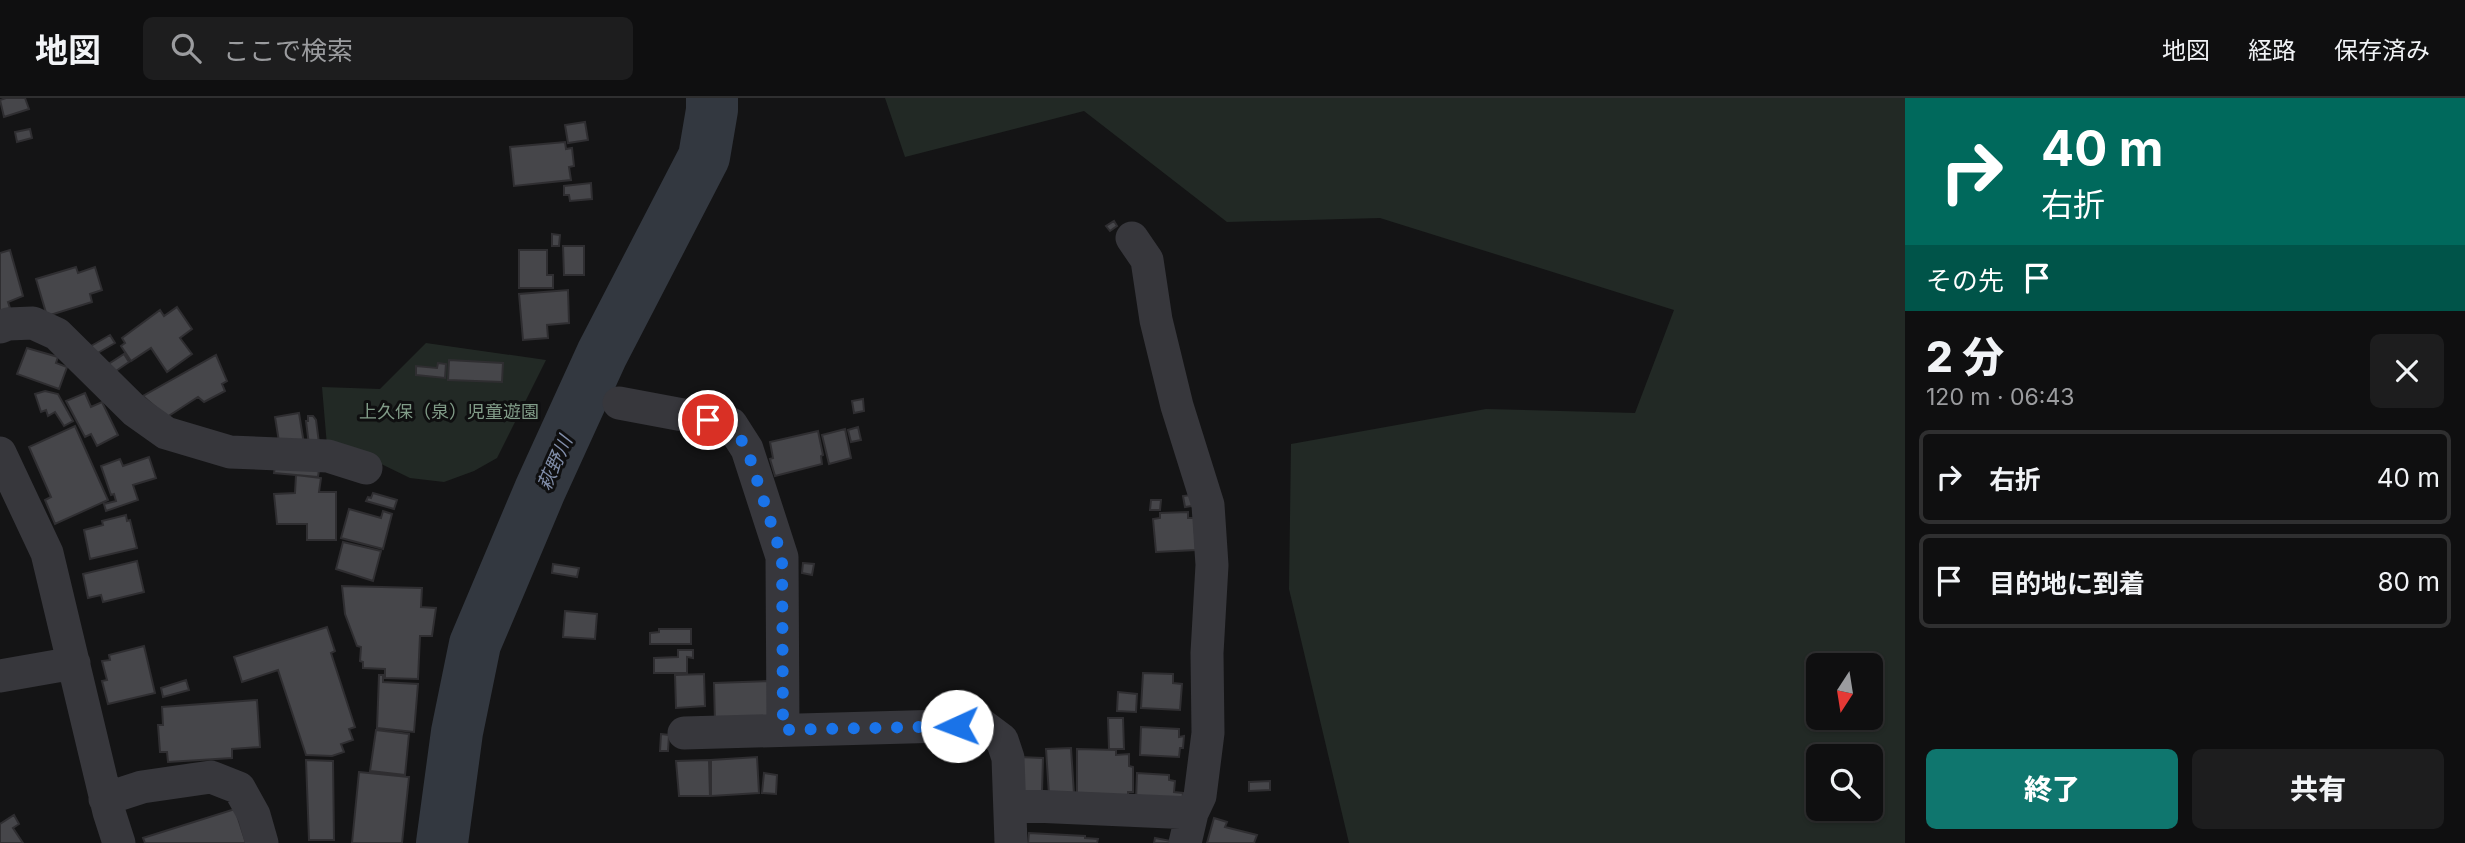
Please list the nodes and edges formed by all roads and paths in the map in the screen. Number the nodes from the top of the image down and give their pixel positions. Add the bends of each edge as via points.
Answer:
1 (1132, 238) dead end
2 (0, 327) edge
3 (619, 403) dead end
4 (0, 453) edge
5 (366, 468) dead end
6 (74, 663) junction
7 (0, 676) edge
8 (783, 730) junction
9 (684, 733) dead end
10 (106, 799) junction
11 (1010, 805) junction
12 (1188, 828) edge
13 (120, 843) edge
14 (261, 843) edge
15 (1011, 843) edge

1 - 12 street via 1147,260 1177,406 1208,505 1212,565 1208,733 1200,796
2 - 5 street via 33,323 57,334 135,411 166,433 230,452 328,456
3 - 8 street via 731,424 747,449 782,557
4 - 6 street via 47,553
6 - 7 street
6 - 10 street
8 - 9 street
8 - 11 street via 982,725 1002,740 1009,758
10 - 13 street
10 - 14 street via 142,786 211,777 239,788 254,815
11 - 12 street
11 - 15 street

